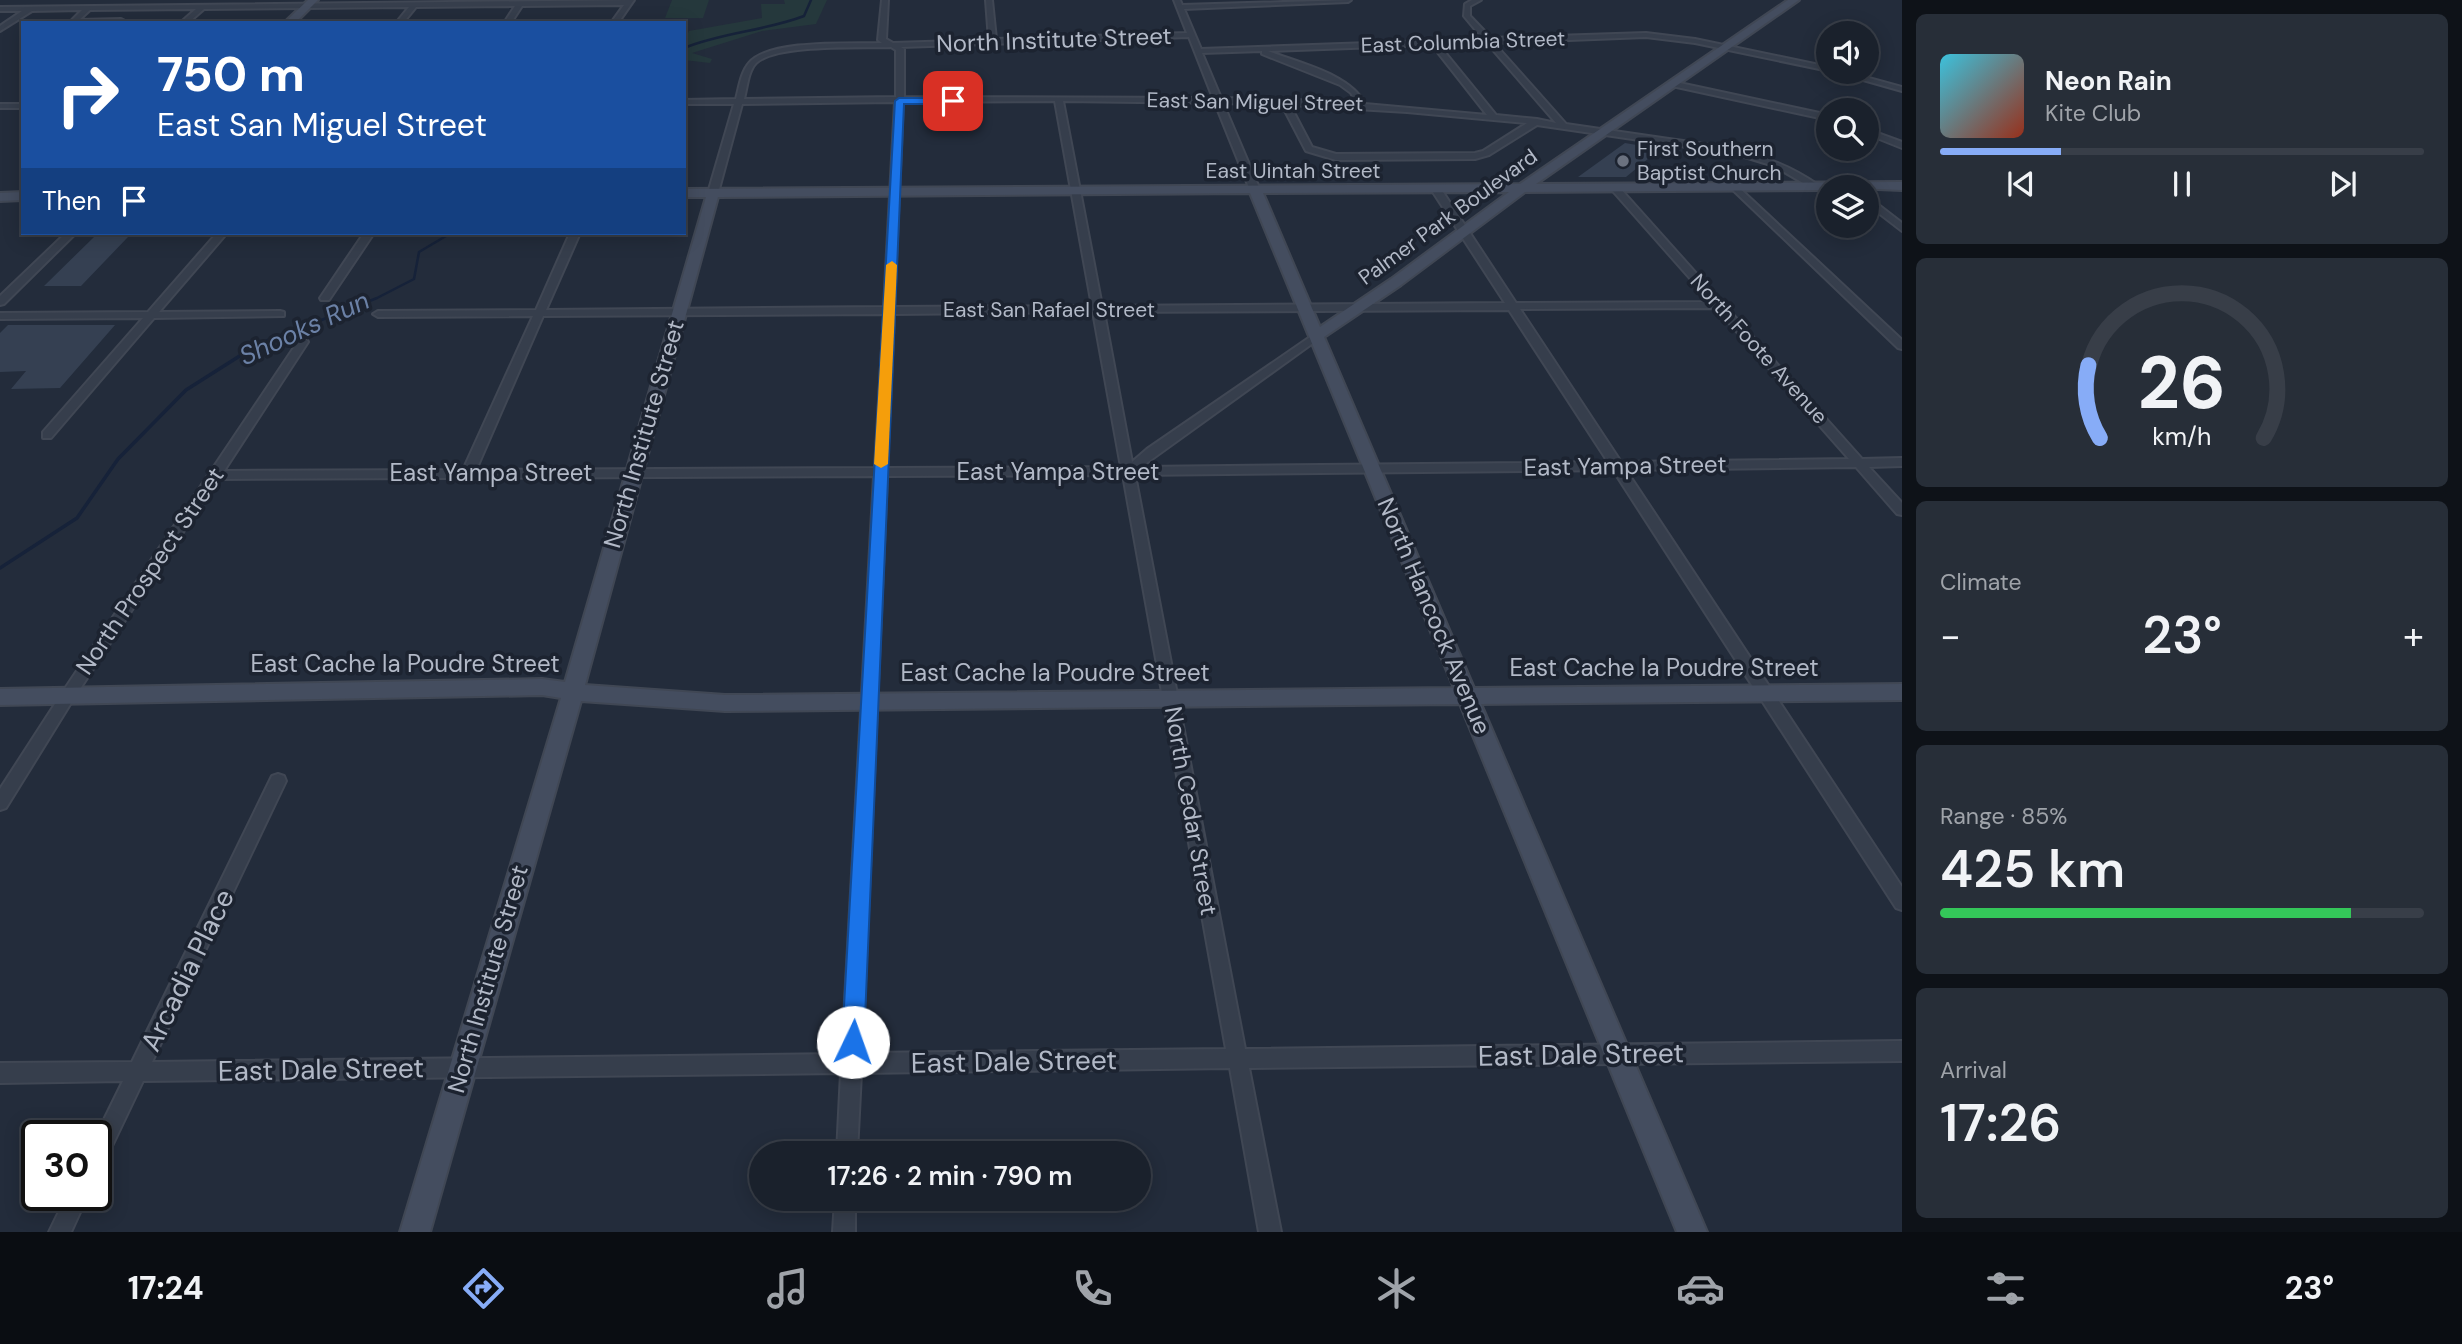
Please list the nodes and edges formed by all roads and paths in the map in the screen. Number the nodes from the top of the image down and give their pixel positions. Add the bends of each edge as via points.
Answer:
1 (44, 0) edge
2 (183, 0) edge
3 (885, 0) edge
4 (989, 0) edge
5 (1348, 0) edge
6 (1478, 0) edge
7 (1794, 0) edge
8 (630, 1) edge
9 (311, 2) edge
10 (434, 2) edge
11 (560, 2) edge
12 (1178, 3) edge
13 (415, 4) junction
14 (520, 4) junction
15 (175, 6) junction
16 (204, 6) junction
17 (90, 7) junction
18 (140, 7) junction
19 (0, 9) edge
20 (30, 9) junction
21 (73, 21) edge
22 (121, 21) edge
23 (185, 21) edge
24 (291, 21) edge
25 (401, 21) edge
26 (509, 21) edge
27 (615, 21) edge
28 (0, 29) edge
29 (1191, 35) junction
30 (1488, 41) junction
31 (993, 42) junction
32 (1434, 43) junction
33 (888, 45) junction
34 (1727, 47) junction
35 (1261, 49) junction
36 (1198, 51) junction
37 (1816, 66) edge
38 (1879, 83) edge
39 (1675, 84) junction
40 (1902, 89) edge
41 (1219, 99) junction
42 (1059, 100) junction
43 (899, 101) junction
44 (1284, 101) junction
45 (686, 102) edge
46 (739, 102) junction
47 (1361, 104) junction
48 (21, 106) edge
49 (2, 107) edge
50 (1492, 115) junction
51 (1816, 115) edge
52 (1537, 121) junction
53 (1562, 124) junction
54 (1605, 131) junction
55 (1879, 136) edge
56 (1902, 145) edge
57 (1551, 168) junction
58 (1879, 186) edge
59 (1902, 186) edge
60 (1735, 187) junction
61 (1815, 187) joint
62 (1582, 188) junction
63 (1615, 188) junction
64 (1436, 189) junction
65 (1521, 189) junction
66 (1255, 190) junction
67 (1075, 191) junction
68 (895, 192) junction
69 (686, 193) edge
70 (713, 193) junction
71 (0, 197) edge
72 (21, 197) edge
73 (1879, 209) edge
74 (1902, 228) edge
75 (1462, 230) junction
76 (69, 235) edge
77 (220, 235) edge
78 (368, 235) edge
79 (574, 235) edge
80 (1384, 290) junction
81 (325, 298) dead end
82 (0, 302) edge
83 (1719, 305) junction
84 (1360, 307) junction
85 (1407, 307) junction
86 (1513, 307) junction
87 (1304, 308) junction
88 (1097, 309) junction
89 (678, 311) junction
90 (889, 311) junction
91 (541, 313) junction
92 (281, 314) dead end
93 (378, 314) dead end
94 (152, 316) junction
95 (0, 317) edge
96 (1316, 336) junction
97 (303, 342) dead end
98 (1902, 346) edge
99 (47, 435) dead end
100 (1902, 462) edge
101 (1859, 463) junction
102 (1618, 466) junction
103 (1373, 470) junction
104 (1129, 471) junction
105 (468, 473) junction
106 (632, 473) junction
107 (881, 474) junction
108 (214, 475) junction
109 (1902, 511) edge
110 (573, 690) junction
111 (1902, 692) edge
112 (69, 694) junction
113 (1766, 694) junction
114 (1468, 696) junction
115 (0, 697) edge
116 (1170, 698) junction
117 (872, 701) junction
118 (278, 781) dead end
119 (0, 803) edge
120 (1902, 902) edge
121 (1902, 1051) edge
122 (1618, 1054) junction
123 (1236, 1059) junction
124 (852, 1063) junction
125 (461, 1067) junction
126 (138, 1071) junction
127 (0, 1073) edge
128 (112, 1124) edge
129 (848, 1141) edge
130 (70, 1211) edge
131 (845, 1211) edge
132 (60, 1232) edge
133 (415, 1232) edge
134 (844, 1232) edge
135 (1269, 1232) edge
136 (1692, 1232) edge

1 - 20 street
2 - 15 street
3 - 33 street via 882,40
4 - 31 street
5 - 12 street
6 - 30 street via 1467,5 1465,13
7 - 34 main road, Palmer Park Boulevard
8 - 11 street
8 - 27 street
9 - 13 street
9 - 16 street
9 - 24 main road
10 - 13 street
10 - 14 street
11 - 14 street
12 - 29 street, North Hancock Avenue
13 - 25 street
14 - 26 street
15 - 16 street
15 - 18 street
16 - 23 street
17 - 18 street
17 - 20 street
17 - 21 street
18 - 22 street
19 - 20 street
20 - 28 street
29 - 31 street, North Institute Street
29 - 36 street, North Hancock Avenue
30 - 32 street, East Columbia Street
30 - 34 street, East Columbia Street via 1646,35
30 - 53 street
31 - 33 street, North Institute Street
32 - 35 street, East Columbia Street
32 - 50 street
33 - 43 street via 900,49
33 - 46 street, North Institute Street via 768,52 751,64
34 - 37 street, East Columbia Street
34 - 39 main road, Palmer Park Boulevard
35 - 36 street, East Columbia Street
35 - 47 street via 1343,83
36 - 41 street, North Hancock Avenue
38 - 40 street
39 - 51 street
39 - 54 main road, Palmer Park Boulevard
41 - 42 street, East San Miguel Street
41 - 44 street, East San Miguel Street
41 - 66 street, North Hancock Avenue
42 - 43 street, East San Miguel Street
42 - 67 street, North Cedar Street
43 - 46 street, East San Miguel Street
43 - 68 street
44 - 47 street, East San Miguel Street
44 - 52 street via 1308,149 1336,157 1481,155
45 - 46 street, East San Miguel Street
46 - 70 street, North Institute Street
47 - 50 street, East San Miguel Street
48 - 49 street
50 - 52 street, East San Miguel Street
52 - 53 street, East San Miguel Street
53 - 54 street, East San Miguel Street
54 - 57 main road, Palmer Park Boulevard
54 - 61 street, East San Miguel Street via 1755,157 1788,169
55 - 56 street
57 - 62 main road via 1559,180
57 - 65 main road, Palmer Park Boulevard
58 - 59 main road, East Uintah Street
60 - 61 main road, East Uintah Street
60 - 63 main road, East Uintah Street
60 - 98 street
62 - 63 main road, East Uintah Street
62 - 65 main road, East Uintah Street
63 - 83 street, North Foote Avenue
64 - 65 main road, East Uintah Street
64 - 66 main road, East Uintah Street
64 - 75 street
65 - 75 main road, Palmer Park Boulevard
66 - 67 main road, East Uintah Street
66 - 87 main road, North Hancock Avenue
67 - 68 main road, East Uintah Street
67 - 88 street, North Cedar Street
68 - 70 main road, East Uintah Street
68 - 90 street
69 - 70 main road, East Uintah Street
70 - 89 main road, North Institute Street
71 - 72 main road
73 - 74 street
75 - 80 main road, Palmer Park Boulevard
75 - 86 street
76 - 82 street
77 - 94 street
78 - 81 street
79 - 91 street
80 - 84 main road, Palmer Park Boulevard
80 - 85 street via 1395,303
83 - 86 street, East San Rafael Street
83 - 101 street, North Foote Avenue
84 - 85 street, East San Rafael Street
84 - 87 street, East San Rafael Street
84 - 96 main road, Palmer Park Boulevard
85 - 86 street, East San Rafael Street
86 - 102 street
87 - 88 street, East San Rafael Street
87 - 96 main road, North Hancock Avenue
88 - 90 street, East San Rafael Street
88 - 104 street, North Cedar Street
89 - 90 street, East San Rafael Street
89 - 91 street, East San Rafael Street
89 - 106 main road, North Institute Street
90 - 107 street
91 - 93 street, East San Rafael Street
91 - 105 street
92 - 94 street
94 - 95 street
94 - 99 street
96 - 103 main road, North Hancock Avenue
96 - 104 street, Palmer Park Boulevard
97 - 108 street, North Prospect Street
100 - 101 street, East Yampa Street
101 - 102 street, East Yampa Street
101 - 109 street, North Foote Avenue
102 - 103 street, East Yampa Street
102 - 113 street
103 - 104 street, East Yampa Street
103 - 114 main road, North Hancock Avenue
104 - 107 street, East Yampa Street
104 - 116 street, North Cedar Street
105 - 106 street, East Yampa Street
105 - 108 street, East Yampa Street
106 - 107 street, East Yampa Street via 863,470
106 - 110 main road, North Institute Street
107 - 117 street
108 - 112 street, North Prospect Street
110 - 112 main road, East Cache la Poudre Street
110 - 117 main road, East Cache la Poudre Street via 692,702
110 - 125 main road, North Institute Street
111 - 113 main road, East Cache la Poudre Street
112 - 115 main road, East Cache la Poudre Street
112 - 119 street, North Prospect Street
113 - 114 main road, East Cache la Poudre Street
113 - 120 street
114 - 116 main road, East Cache la Poudre Street
114 - 122 main road, North Hancock Avenue
116 - 117 main road, East Cache la Poudre Street
116 - 123 street, North Cedar Street
117 - 124 street
118 - 126 street, Arcadia Place
121 - 122 street, East Dale Street
122 - 123 street, East Dale Street
122 - 136 main road, North Hancock Avenue
123 - 124 street, East Dale Street
123 - 135 street, North Cedar Street
124 - 125 street, East Dale Street
124 - 129 street
125 - 126 street, East Dale Street
125 - 133 main road, North Institute Street
126 - 127 street, East Dale Street
126 - 128 street, Arcadia Place
130 - 132 street
131 - 134 street

